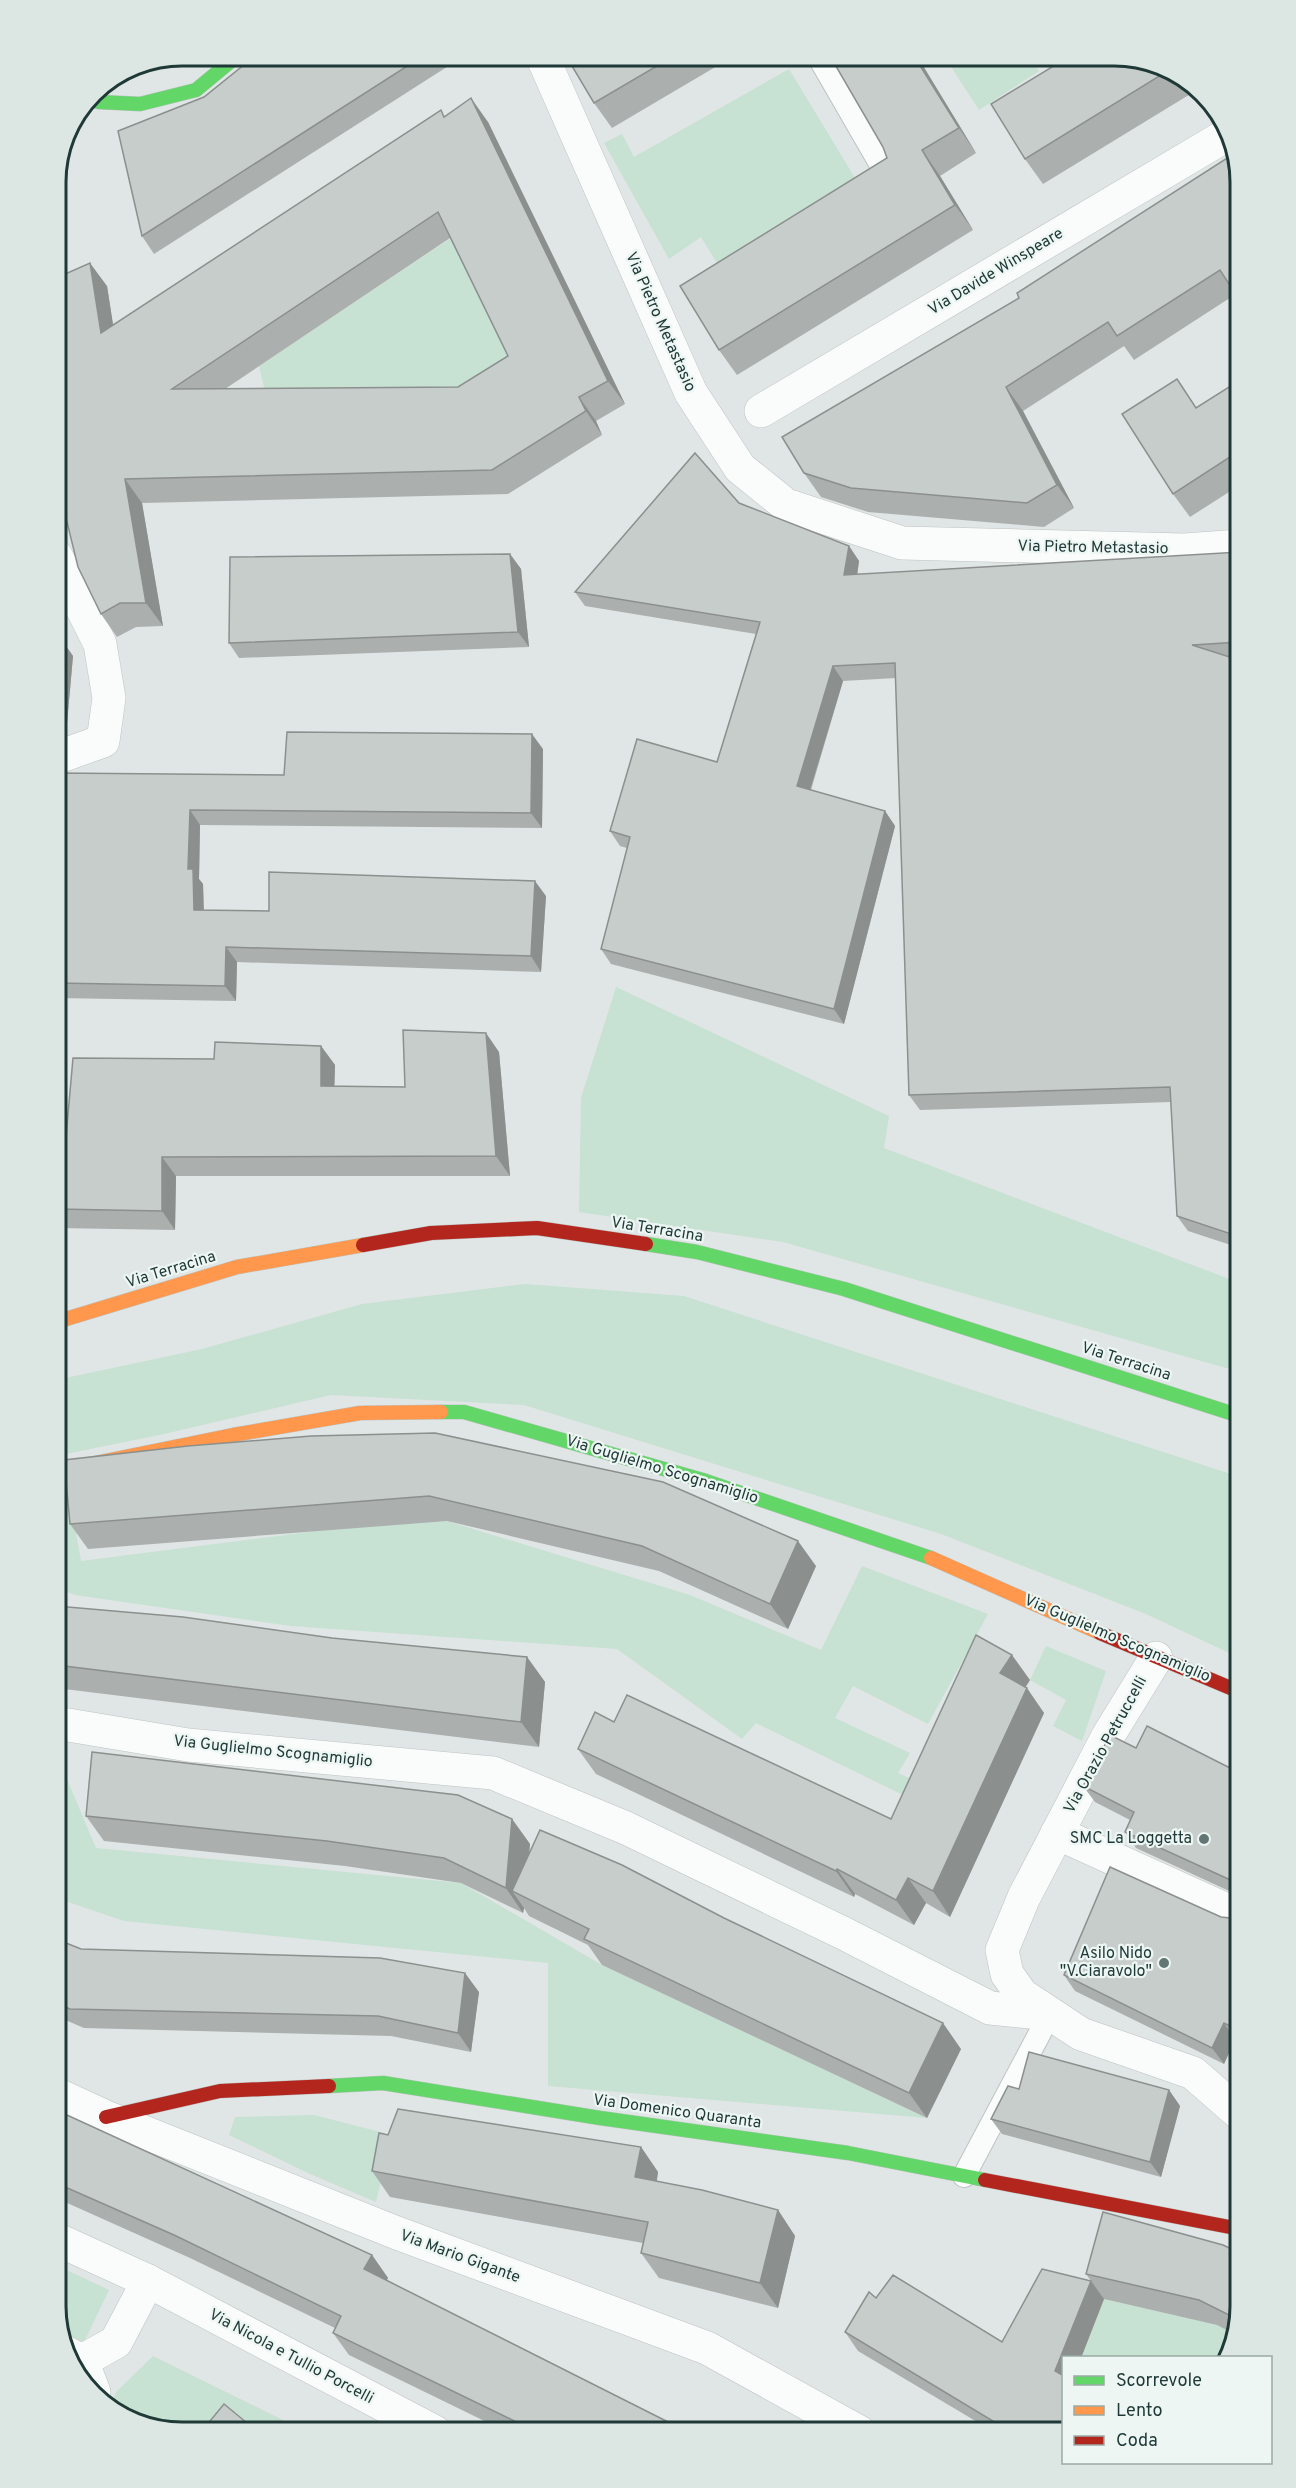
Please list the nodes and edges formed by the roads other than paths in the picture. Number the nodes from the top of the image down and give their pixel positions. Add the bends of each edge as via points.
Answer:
1 (225, 66) edge
2 (546, 66) edge
3 (824, 66) edge
4 (99, 102) edge
5 (1221, 138) edge
6 (889, 178) edge
7 (761, 411) dead end
8 (1230, 547) edge
9 (66, 576) edge
10 (66, 754) edge
11 (66, 1319) edge
12 (1230, 1413) edge
13 (66, 1469) edge
14 (1156, 1658) junction
15 (1230, 1688) edge
16 (66, 1725) edge
17 (1057, 1833) junction
18 (1230, 1911) edge
19 (1050, 2014) junction
20 (66, 2099) edge
21 (1230, 2105) edge
22 (105, 2117) junction
23 (964, 2176) junction
24 (1230, 2227) edge
25 (66, 2244) edge
26 (148, 2282) junction
27 (78, 2356) edge
28 (416, 2422) edge
29 (841, 2422) edge

1 - 4 street via 196,90 140,104
2 - 8 street, Via Pietro Metastasio via 691,393 740,468 786,505 902,543 1184,550
3 - 6 lane
5 - 7 street, Via Davide Winspeare
9 - 10 street via 100,644 109,698 103,741
11 - 12 street, Via Terracina via 237,1267 431,1233 537,1228 697,1252 844,1289
13 - 14 street, Via Guglielmo Scognamiglio via 360,1413 464,1412 706,1481 930,1558
14 - 15 street, Via Guglielmo Scognamiglio
14 - 17 street, Via Orazio Petruccelli via 1108,1736
16 - 19 street, Via Guglielmo Scognamiglio via 188,1745 493,1773 626,1828 990,2008
17 - 18 street
17 - 19 street, Via Orazio Petruccelli via 1002,1950 1007,1974 1022,1995
19 - 21 street, Via Orazio Petruccelli via 1081,2034 1193,2073
19 - 23 lane
20 - 22 street, Via Mario Gigante
22 - 23 street, Via Domenico Quaranta via 220,2091 383,2083 848,2153
22 - 29 street, Via Mario Gigante via 397,2234 707,2348
23 - 24 street, Via Domenico Quaranta
25 - 26 street, Via Nicola e Tullio Porcelli
26 - 27 street via 116,2342 104,2351
26 - 28 street, Via Nicola e Tullio Porcelli

